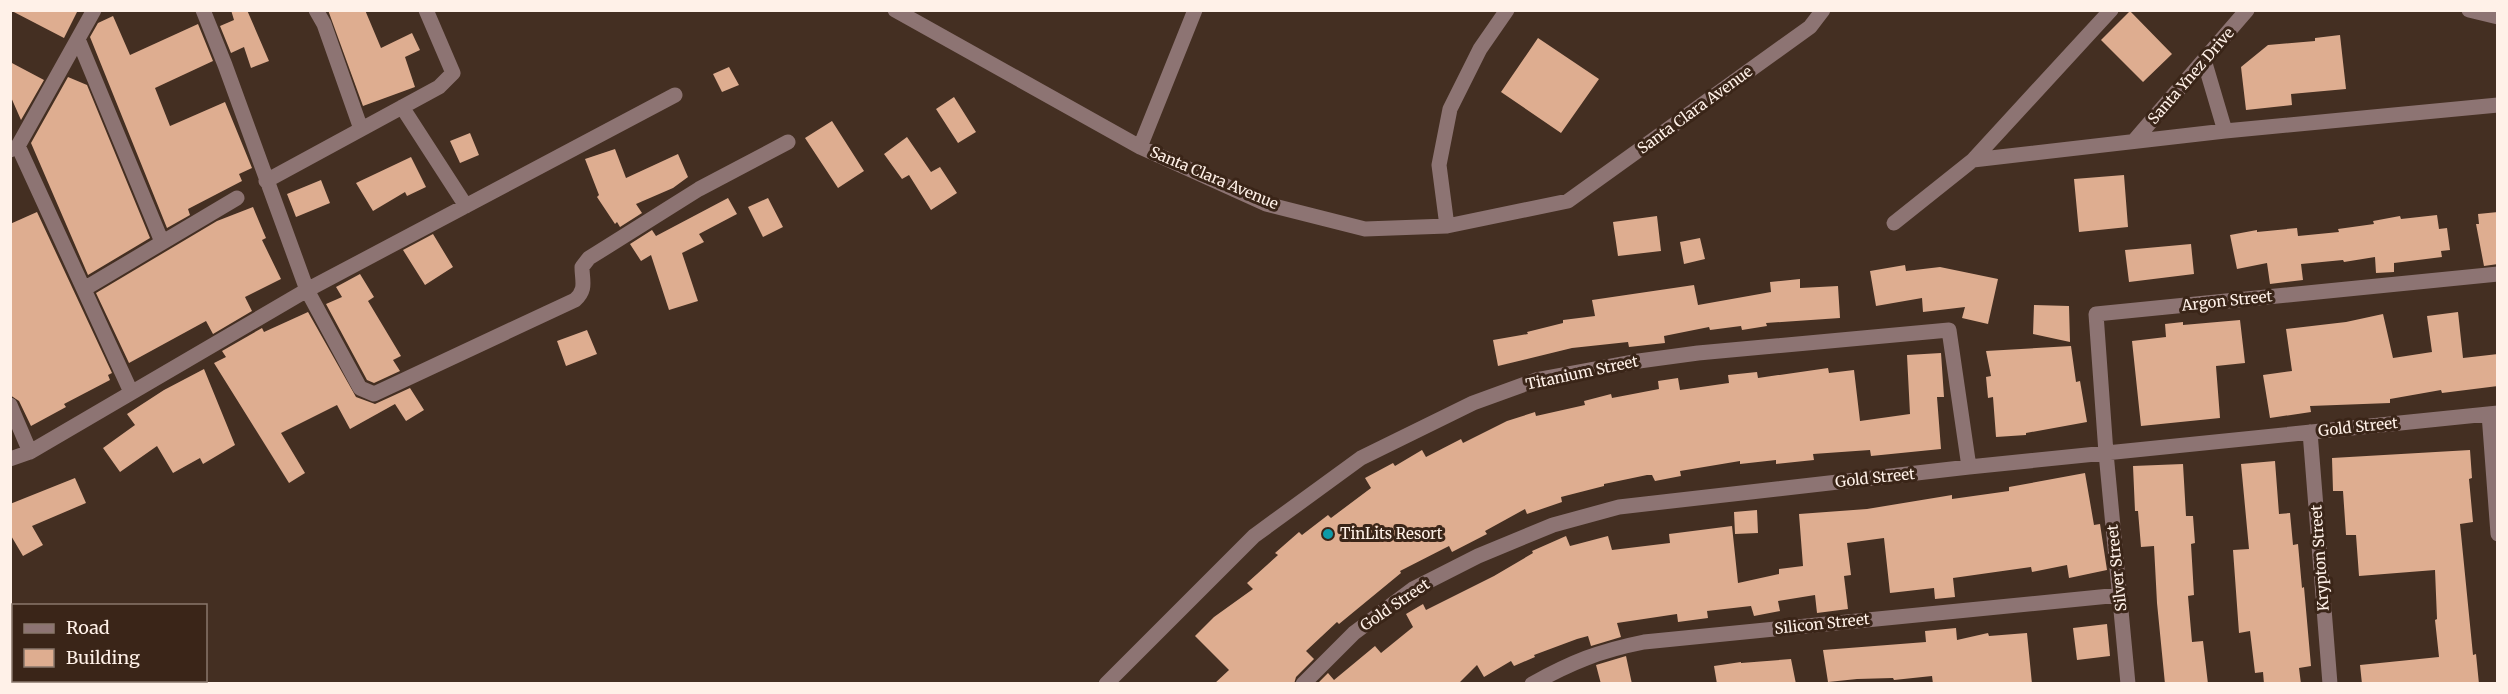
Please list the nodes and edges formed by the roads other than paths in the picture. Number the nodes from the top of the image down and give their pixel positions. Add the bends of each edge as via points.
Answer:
1 (94, 10) edge
2 (203, 10) edge
3 (316, 10) edge
4 (426, 10) edge
5 (895, 10) edge
6 (1195, 10) edge
7 (1507, 10) edge
8 (1823, 10) edge
9 (2111, 10) edge
10 (2247, 10) edge
11 (2469, 10) edge
12 (2498, 17) edge
13 (78, 39) junction
14 (2204, 60) junction
15 (675, 95) dead end
16 (2498, 105) edge
17 (402, 107) junction
18 (361, 129) junction
19 (2225, 131) junction
20 (2134, 141) junction
21 (788, 142) dead end
22 (1140, 147) junction
23 (14, 148) edge
24 (1973, 160) junction
25 (266, 181) junction
26 (237, 198) dead end
27 (466, 206) junction
28 (1894, 223) dead end
29 (1447, 226) junction
30 (162, 242) junction
31 (2498, 274) edge
32 (84, 289) junction
33 (307, 290) junction
34 (131, 392) junction
35 (10, 405) edge
36 (2493, 413) edge
37 (2310, 432) junction
38 (30, 452) junction
39 (2106, 453) junction
40 (10, 459) edge
41 (1969, 467) junction
42 (2498, 534) edge
43 (2120, 595) junction
44 (1106, 684) edge
45 (1303, 684) edge
46 (1532, 684) edge
47 (2128, 684) edge
48 (2330, 684) edge

1 - 13 street
2 - 25 street
3 - 18 street
4 - 17 street via 453,72 439,87
5 - 22 street, Santa Clara Avenue
6 - 22 street
7 - 29 street via 1480,49 1450,109 1438,165
8 - 29 street, Santa Clara Avenue via 1810,27 1568,201
9 - 24 street
10 - 14 street, Santa Ynez Drive
11 - 12 street
13 - 23 street
13 - 30 street
14 - 19 street
14 - 20 street, Santa Ynez Drive
15 - 27 street
16 - 19 street
17 - 18 street
17 - 27 street
18 - 25 street
19 - 20 street
20 - 24 street
21 - 33 street via 699,189 589,258 582,267 582,294 575,300 382,392 374,394 360,388
22 - 29 street, Santa Clara Avenue via 1266,204 1365,229
23 - 32 street
24 - 28 street
25 - 33 street
26 - 30 street
27 - 33 street
30 - 32 street
31 - 39 street, Argon Street via 2096,314
32 - 34 street
33 - 34 street
34 - 38 street
35 - 38 street
36 - 37 street, Gold Street
36 - 42 street
37 - 39 street, Gold Street
37 - 48 street, Krypton Street
38 - 40 street
39 - 41 street, Gold Street
39 - 43 street, Silver Street
41 - 44 street, Titanium Street via 1949,330 1698,353 1536,380 1473,403 1361,458 1254,536
41 - 45 street, Gold Street via 1620,507 1553,525 1413,589 1354,633
43 - 46 street, Silicon Street via 1644,642 1606,649
43 - 47 street, Silver Street

